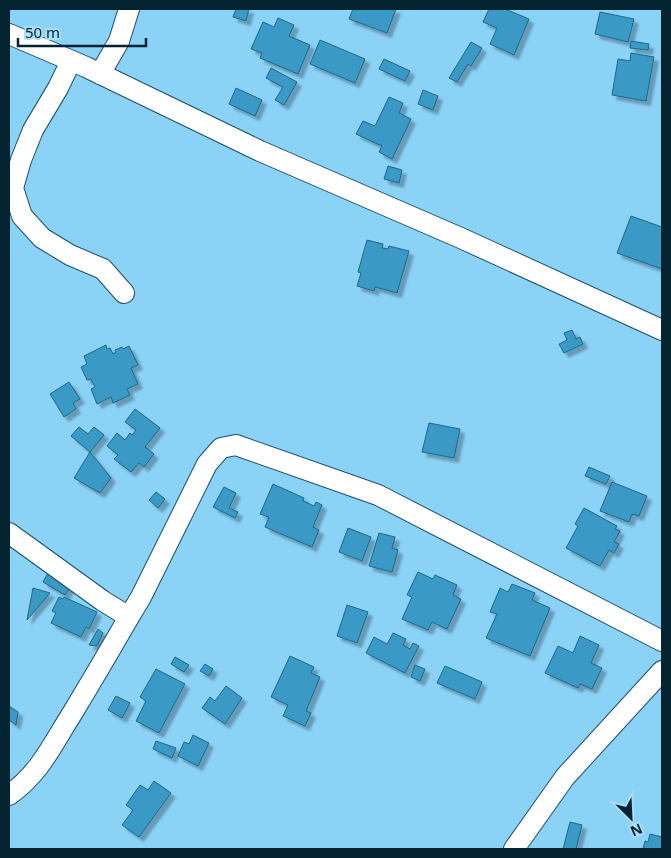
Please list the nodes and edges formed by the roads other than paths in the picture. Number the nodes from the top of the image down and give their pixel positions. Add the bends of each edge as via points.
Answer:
1 (129, 9) edge
2 (9, 34) edge
3 (72, 61) junction
4 (100, 74) junction
5 (124, 293) dead end
6 (662, 330) edge
7 (9, 533) edge
8 (129, 617) junction
9 (662, 641) edge
10 (662, 671) edge
11 (9, 795) edge
12 (514, 849) edge

1 - 4 street via 119,41
2 - 3 street
3 - 4 street
3 - 5 street via 33,130 13,188 22,216 42,238 70,255 103,268
4 - 6 street via 260,150
7 - 8 street
8 - 9 street via 207,464 221,448 236,445 378,495
8 - 11 street via 37,770
10 - 12 street via 565,777

